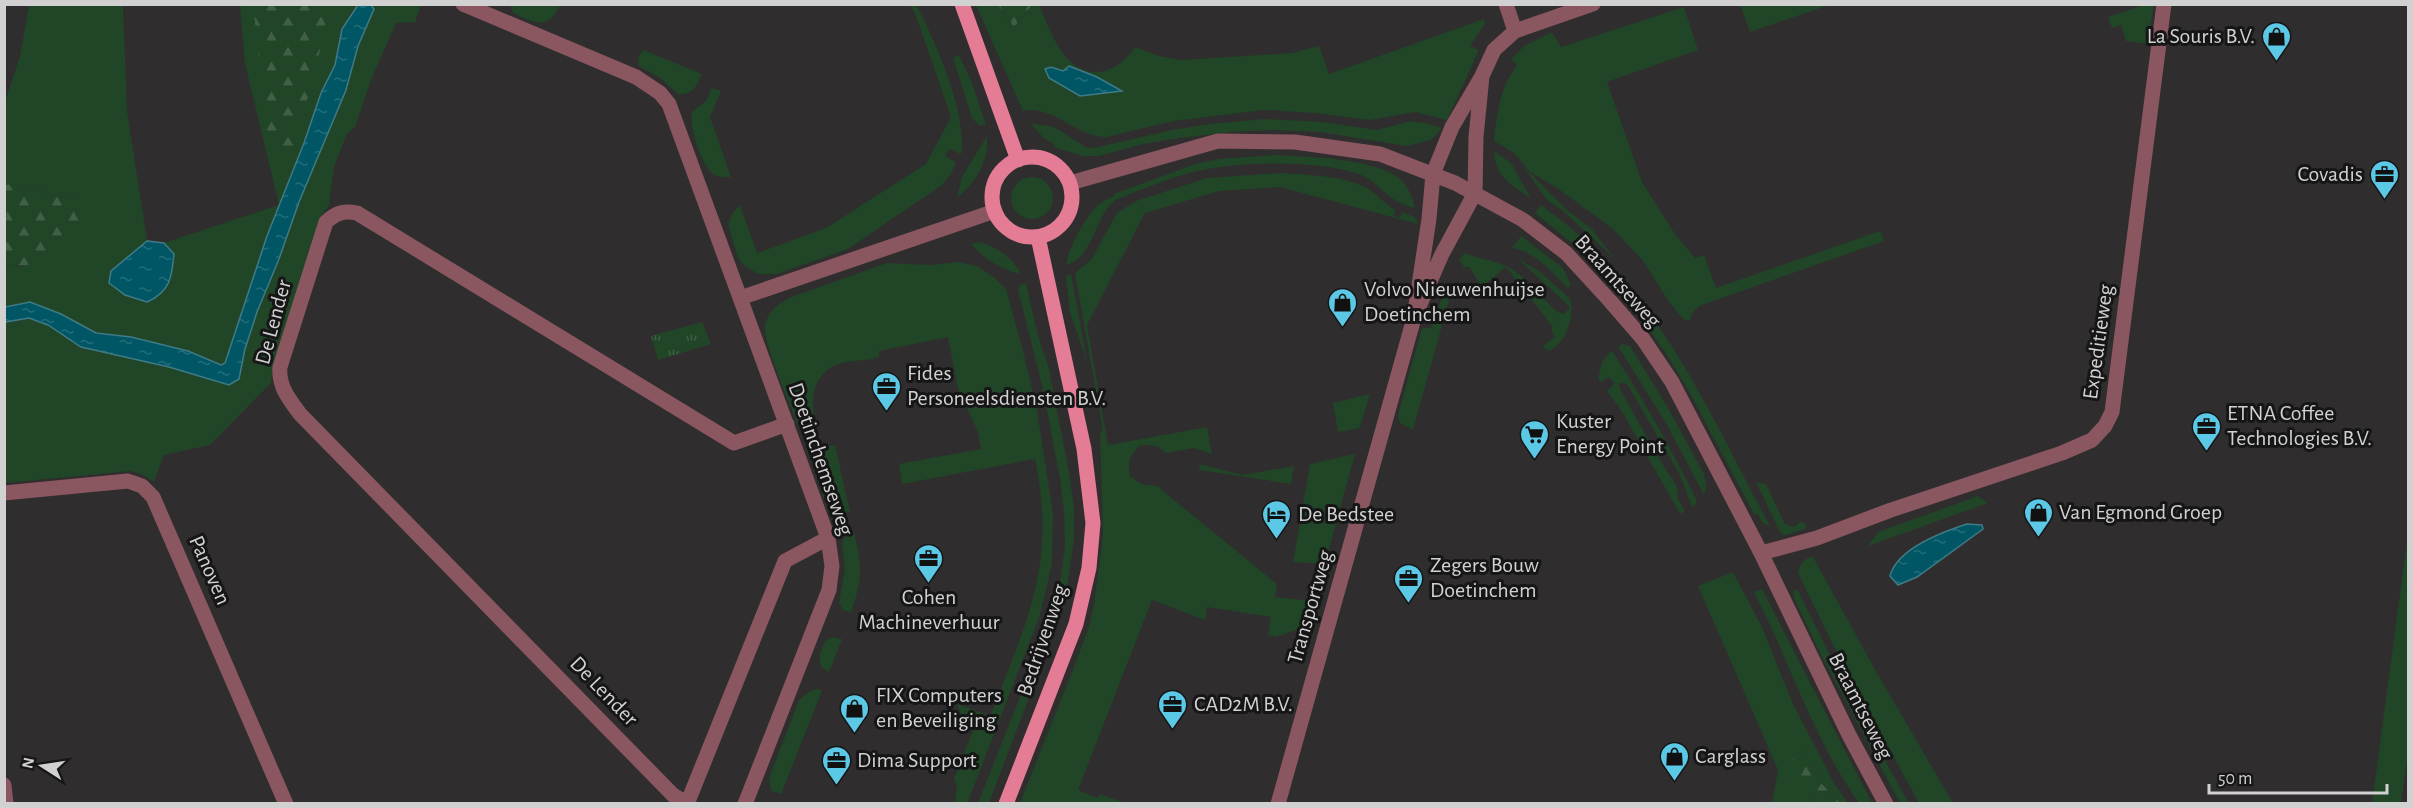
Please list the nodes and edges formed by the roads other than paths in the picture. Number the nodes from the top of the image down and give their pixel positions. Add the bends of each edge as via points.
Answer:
1 (463, 4) edge
2 (962, 4) edge
3 (1506, 4) edge
4 (1593, 4) edge
5 (2164, 4) edge
6 (1515, 31) junction
7 (1482, 76) junction
8 (1018, 160) junction
9 (1432, 174) junction
10 (1070, 183) junction
11 (1475, 193) junction
12 (995, 211) junction
13 (1038, 237) junction
14 (740, 298) junction
15 (1414, 318) junction
16 (787, 424) junction
17 (4, 493) edge
18 (828, 538) junction
19 (1761, 553) junction
20 (4, 785) edge
21 (6, 804) edge
22 (286, 804) edge
23 (687, 804) edge
24 (745, 804) edge
25 (1006, 804) edge
26 (1278, 804) edge
27 (1886, 804) edge

1 - 14 street, Doetinchemseweg via 636,77 660,93 676,118
2 - 8 main road
3 - 6 street
4 - 6 street
5 - 19 street, Expeditieweg via 2112,412 2105,426 2092,440 2062,453 1817,538
6 - 7 street, Transportweg via 1494,50
7 - 9 street, Transportweg via 1452,127
7 - 11 street
8 - 10 main road via 1049,160
8 - 12 main road via 1005,168 996,181
9 - 10 street, Braamtseweg via 1380,154 1295,142 1218,141
9 - 11 street, Braamtseweg
9 - 15 street, Transportweg
10 - 13 main road via 1072,200 1067,217 1055,230
11 - 15 street, Transportweg
11 - 19 street, Braamtseweg via 1523,220 1566,253 1643,339 1672,382
12 - 13 main road via 1012,232
12 - 14 street
13 - 25 main road, Bedrijvenweg via 1084,449 1093,523 1089,568 1076,624
14 - 16 street, Doetinchemseweg
15 - 26 street, Transportweg
16 - 18 street, Doetinchemseweg
16 - 23 street, De Lender via 734,443 349,211 333,215 326,222 280,367 279,378 300,414 673,795
17 - 22 street, Panoven via 128,481 142,486 153,497
18 - 23 street, De Lender via 786,561
18 - 24 street, Doetinchemseweg via 832,566 829,590
19 - 27 street, Braamtseweg
20 - 21 street

